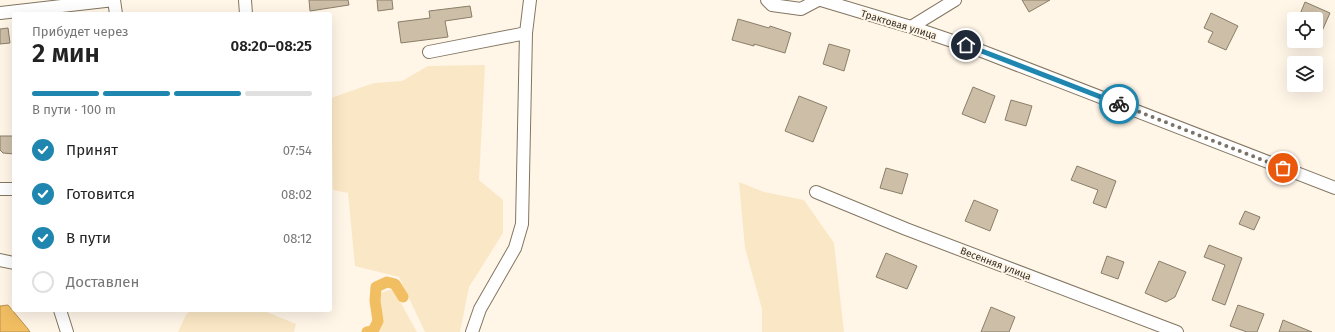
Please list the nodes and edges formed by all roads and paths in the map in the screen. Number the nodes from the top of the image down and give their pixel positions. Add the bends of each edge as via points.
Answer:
1 (114, 0) edge
2 (245, 0) edge
3 (530, 0) edge
4 (767, 0) edge
5 (820, 0) edge
6 (955, 0) edge
7 (116, 12) edge
8 (246, 12) edge
9 (0, 13) edge
10 (911, 27) junction
11 (526, 33) junction
12 (429, 52) dead end
13 (1335, 188) edge
14 (0, 189) edge
15 (12, 189) edge
16 (816, 192) dead end
17 (0, 260) edge
18 (12, 262) edge
19 (61, 312) edge
20 (67, 332) edge
21 (472, 332) edge
22 (1177, 332) edge

1 - 7 street
1 - 9 street
2 - 8 street
3 - 11 street
4 - 5 street via 772,5 801,9
5 - 10 street, Трактовая улица
6 - 10 street
10 - 13 street, Трактовая улица via 979,50
11 - 12 street
11 - 21 street via 522,224 515,248 480,309
14 - 15 street
16 - 22 street, Весенняя улица
17 - 18 street
19 - 20 street

